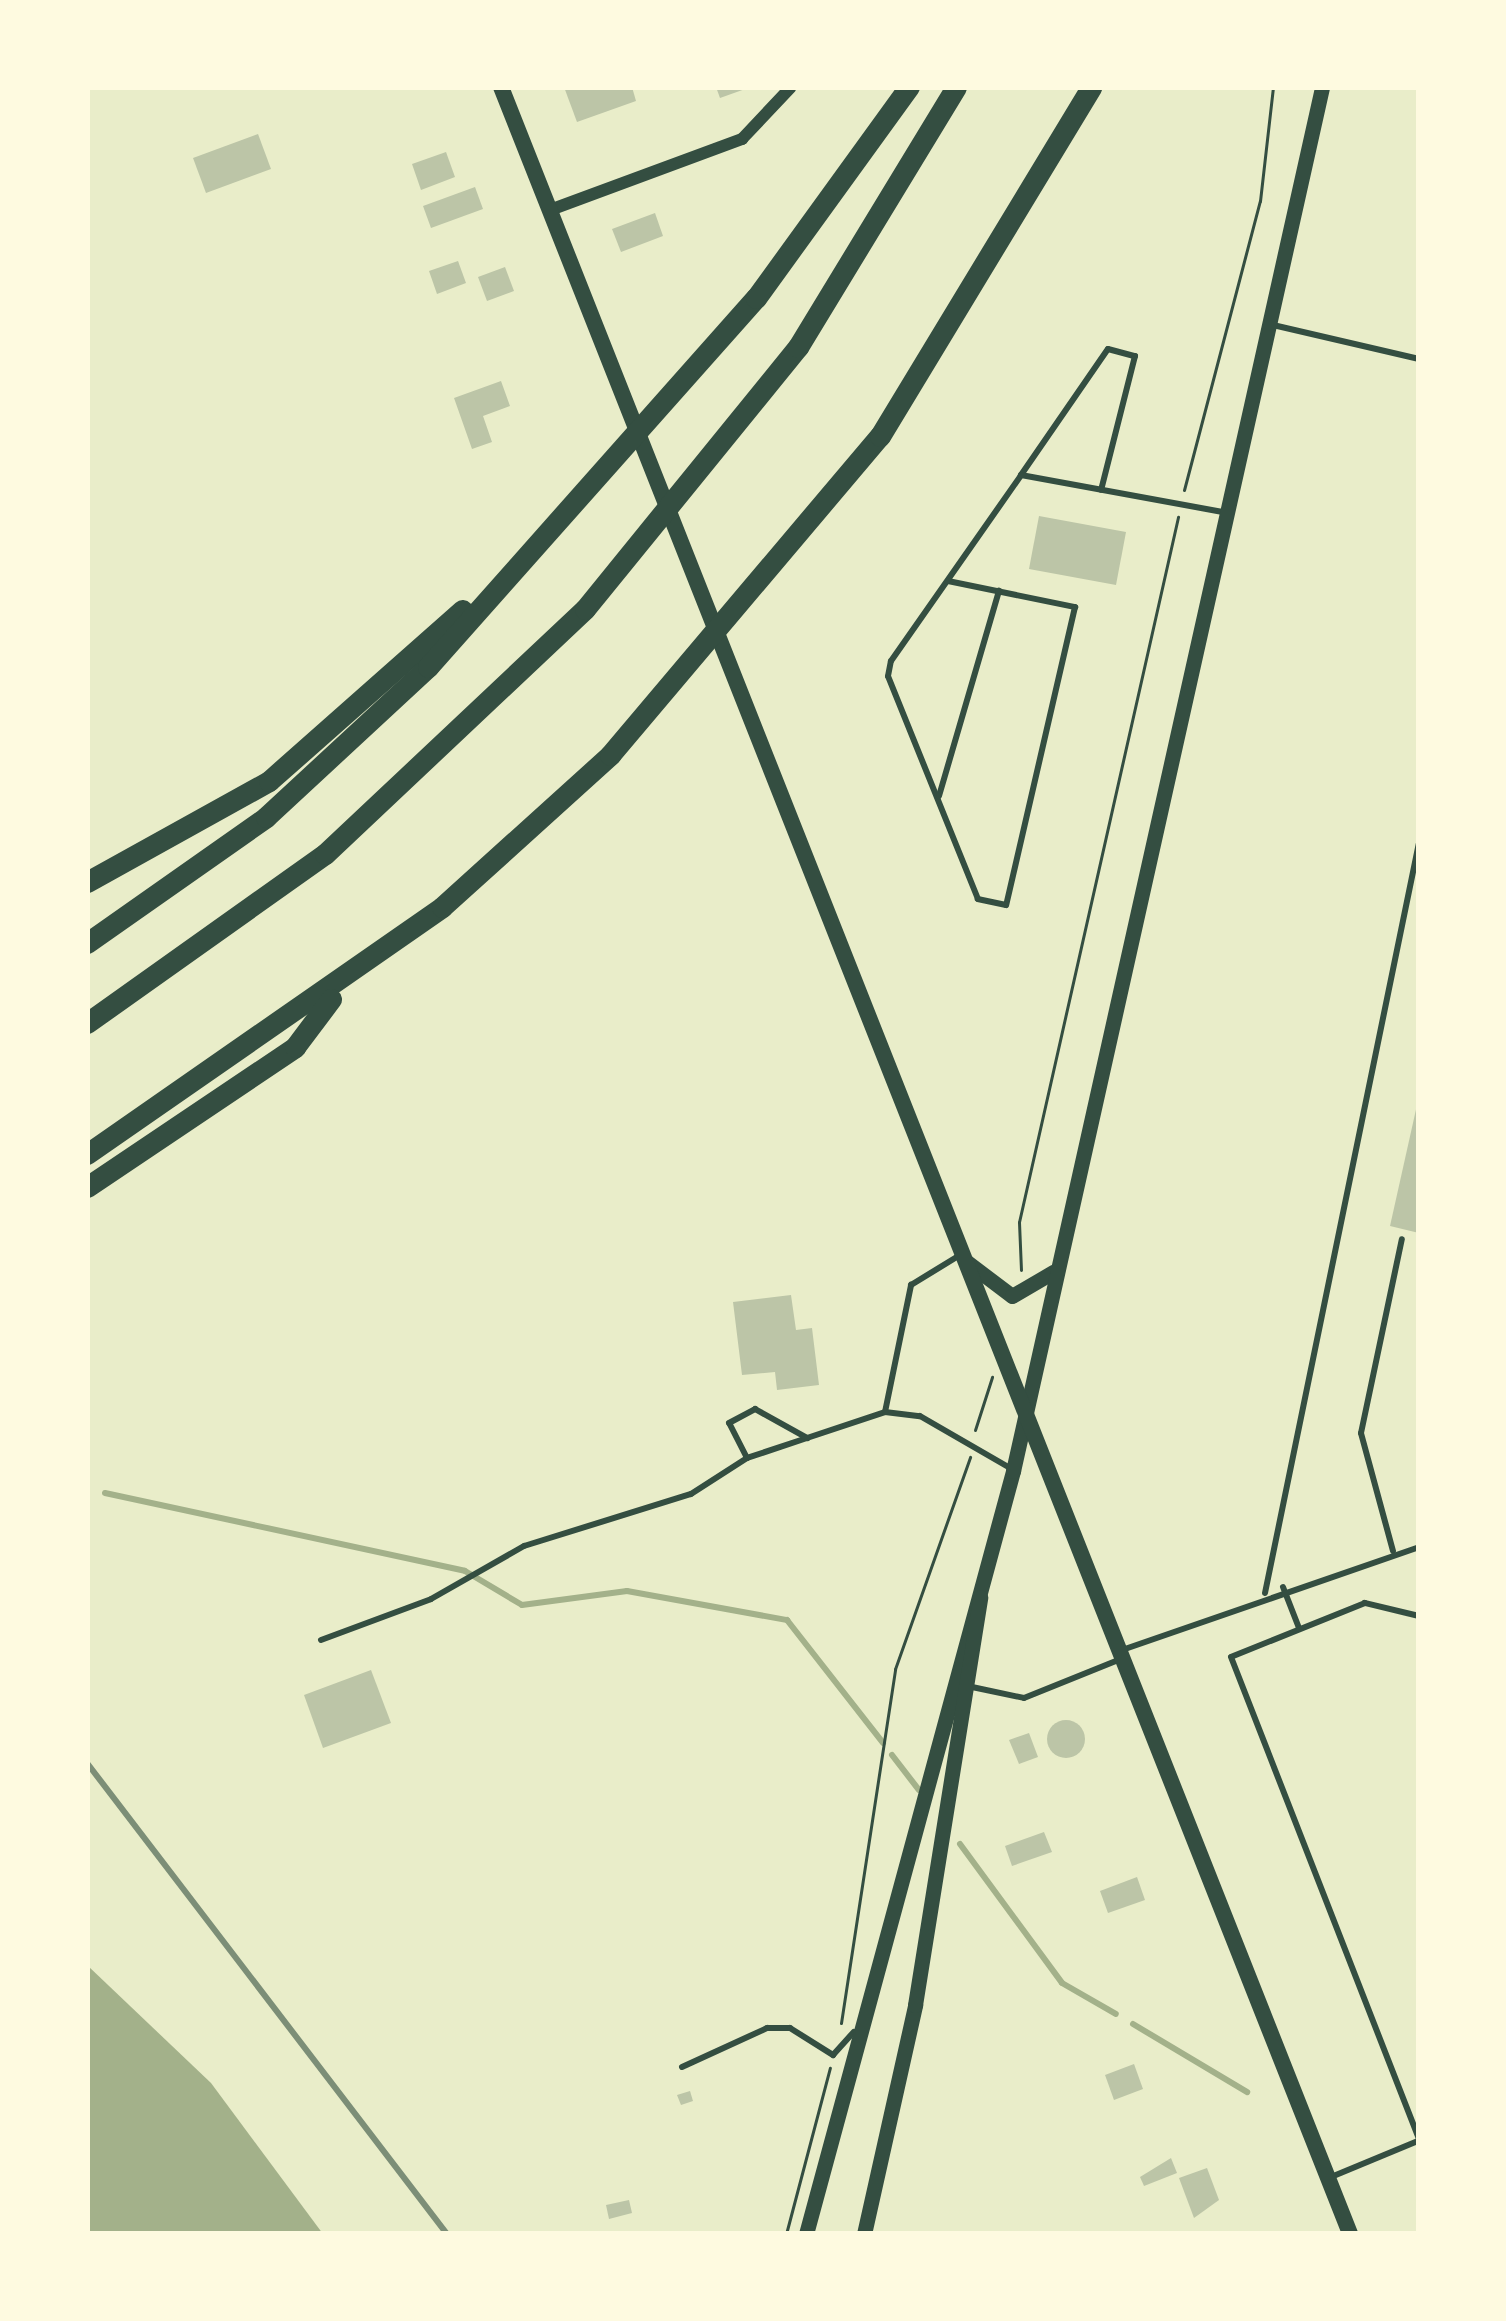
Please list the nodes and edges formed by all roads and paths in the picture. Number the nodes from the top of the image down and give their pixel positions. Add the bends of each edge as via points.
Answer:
1 (501, 87) edge
2 (791, 87) edge
3 (909, 87) edge
4 (956, 87) edge
5 (1091, 87) edge
6 (1273, 87) edge
7 (1322, 87) edge
8 (550, 210) junction
9 (1269, 325) junction
10 (1419, 359) edge
11 (1021, 475) junction
12 (1101, 490) junction
13 (1181, 504) junction
14 (1226, 513) junction
15 (529, 559) junction
16 (948, 580) junction
17 (999, 591) junction
18 (938, 800) junction
19 (1419, 843) edge
20 (87, 882) edge
21 (87, 943) edge
22 (346, 978) junction
23 (87, 1023) edge
24 (87, 1154) edge
25 (87, 1187) edge
26 (1402, 1239) dead end
27 (960, 1255) junction
28 (1058, 1265) junction
29 (1022, 1276) dead end
30 (988, 1391) dead end
31 (885, 1412) junction
32 (1025, 1416) junction
33 (974, 1433) dead end
34 (807, 1438) junction
35 (747, 1458) junction
36 (970, 1458) dead end
37 (1013, 1471) junction
38 (1419, 1547) edge
39 (1394, 1551) junction
40 (983, 1558) junction
41 (1283, 1586) junction
42 (1265, 1593) junction
43 (1419, 1616) edge
44 (1299, 1628) junction
45 (321, 1640) dead end
46 (1120, 1655) junction
47 (972, 1687) junction
48 (854, 2032) junction
49 (833, 2055) junction
50 (682, 2067) dead end
51 (1419, 2140) edge
52 (1327, 2178) junction
53 (786, 2234) edge
54 (806, 2234) edge
55 (864, 2234) edge
56 (1349, 2234) edge

1 - 8 main road
2 - 8 street via 742,139
3 - 15 highway via 757,298
4 - 23 highway via 798,347 585,609 325,854
5 - 22 highway via 927,369 807,532 610,755
6 - 13 path via 1260,201
7 - 9 street
8 - 27 main road
9 - 10 lane
9 - 14 street
11 - 12 lane
11 - 12 lane via 1108,350 1135,356
11 - 16 lane
12 - 13 lane
13 - 14 lane
13 - 29 path via 1019,1222
14 - 28 street
15 - 20 highway via 269,781
15 - 21 highway via 266,817
16 - 17 lane
16 - 18 lane via 888,676
17 - 18 lane
17 - 18 lane via 1075,607 1006,904 978,899
19 - 42 lane
22 - 24 highway
22 - 25 highway via 296,1047
26 - 39 lane via 1361,1433
27 - 28 street via 1012,1296 1040,1287
27 - 31 lane via 910,1285
27 - 32 main road
28 - 32 street
30 - 33 path
31 - 34 lane
31 - 37 lane via 920,1416
32 - 37 street
32 - 46 main road
34 - 35 lane
34 - 35 lane via 773,1413 736,1414 730,1437
35 - 45 lane via 691,1494 524,1546 431,1599
36 - 49 path via 895,1669 878,1829
37 - 40 street
38 - 39 lane
39 - 41 lane
40 - 47 street
40 - 48 street
41 - 42 lane
41 - 44 lane
42 - 46 lane
43 - 44 lane via 1365,1603
44 - 51 lane via 1231,1657
46 - 47 lane via 1024,1698
46 - 52 main road
47 - 55 street
48 - 49 lane
48 - 54 street
49 - 50 lane via 790,2027 767,2028
49 - 53 path
51 - 52 lane
52 - 56 main road

